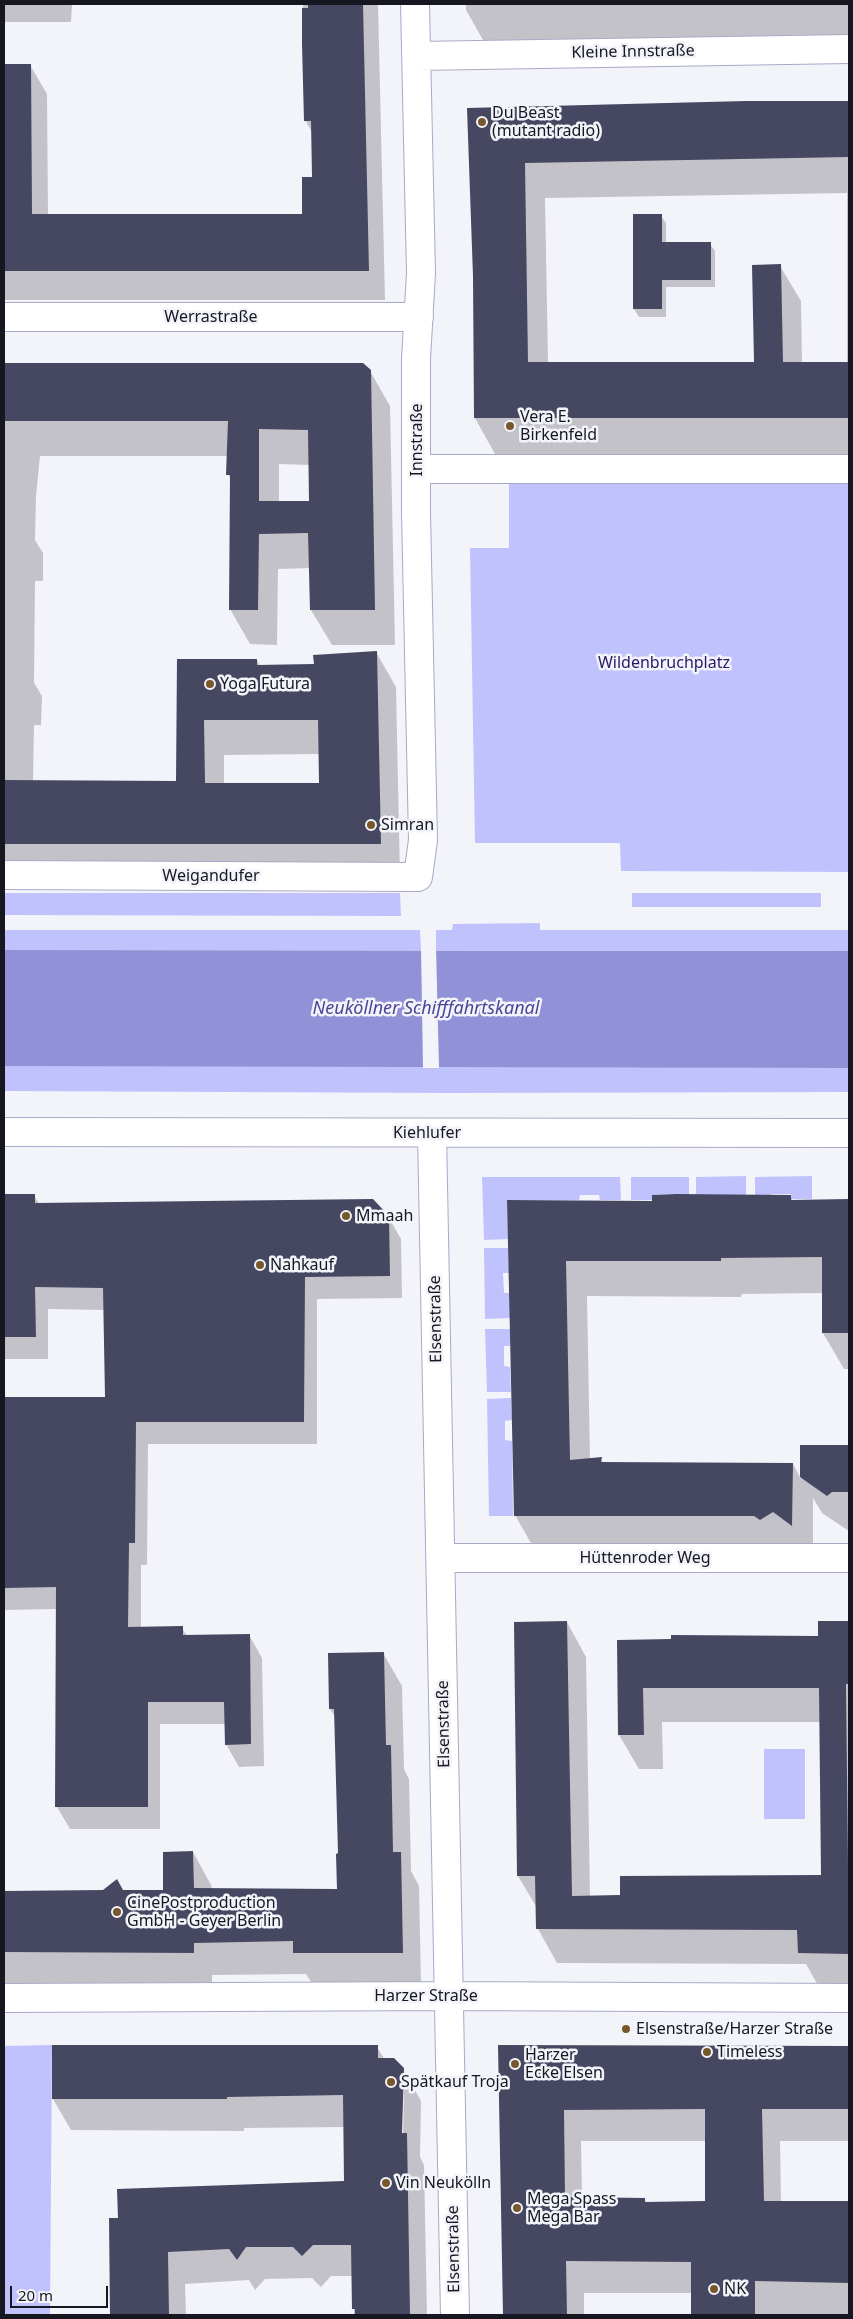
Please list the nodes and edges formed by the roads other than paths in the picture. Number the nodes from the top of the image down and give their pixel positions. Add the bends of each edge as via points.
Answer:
1 (415, 4) edge
2 (849, 49) edge
3 (416, 56) junction
4 (4, 317) edge
5 (419, 317) junction
6 (417, 469) junction
7 (849, 469) edge
8 (4, 875) edge
9 (418, 877) joint
10 (4, 1132) edge
11 (432, 1133) junction
12 (849, 1133) edge
13 (442, 1558) junction
14 (849, 1558) edge
15 (450, 1996) junction
16 (4, 1998) edge
17 (849, 1998) edge
18 (455, 2315) edge

1 - 3 street, Innstraße
2 - 3 street, Kleine Innstraße
3 - 5 street, Innstraße via 421,273
4 - 5 street, Werrastraße
5 - 6 street, Innstraße
6 - 7 street
6 - 9 street, Innstraße via 423,840
8 - 9 street, Weigandufer
10 - 11 street, Kiehlufer
11 - 12 street, Kiehlufer
11 - 13 street, Elsenstraße
13 - 14 street, Hüttenroder Weg
13 - 15 street, Elsenstraße
15 - 16 street, Harzer Straße
15 - 17 street, Harzer Straße
15 - 18 street, Elsenstraße

